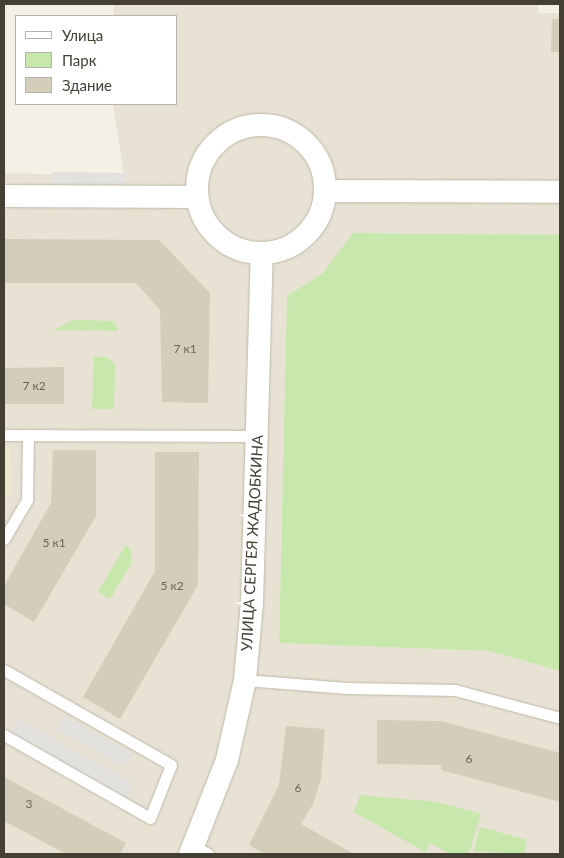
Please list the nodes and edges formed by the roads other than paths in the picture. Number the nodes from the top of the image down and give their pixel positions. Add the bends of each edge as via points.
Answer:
1 (325, 190) junction
2 (560, 192) edge
3 (4, 196) edge
4 (196, 197) junction
5 (262, 254) junction
6 (4, 435) edge
7 (28, 435) junction
8 (257, 436) junction
9 (4, 539) edge
10 (4, 670) edge
11 (245, 680) junction
12 (560, 718) edge
13 (4, 735) edge
14 (198, 852) edge

1 - 2 street
1 - 4 street via 321,165 303,140 276,126 260,124 230,132 207,153 200,167
1 - 5 street via 322,211 304,237 292,246
3 - 4 street
4 - 5 street via 208,226 218,238 239,249
5 - 8 street, УЛИЦА СЕРГЕЯ ЖАДОБКИНА
6 - 7 lane
7 - 8 lane
7 - 9 lane via 28,500
8 - 11 street, УЛИЦА СЕРГЕЯ ЖАДОБКИНА via 252,603
10 - 13 lane via 171,765 150,818
11 - 12 lane via 346,688 455,690
11 - 14 street, УЛИЦА СЕРГЕЯ ЖАДОБКИНА via 228,760

